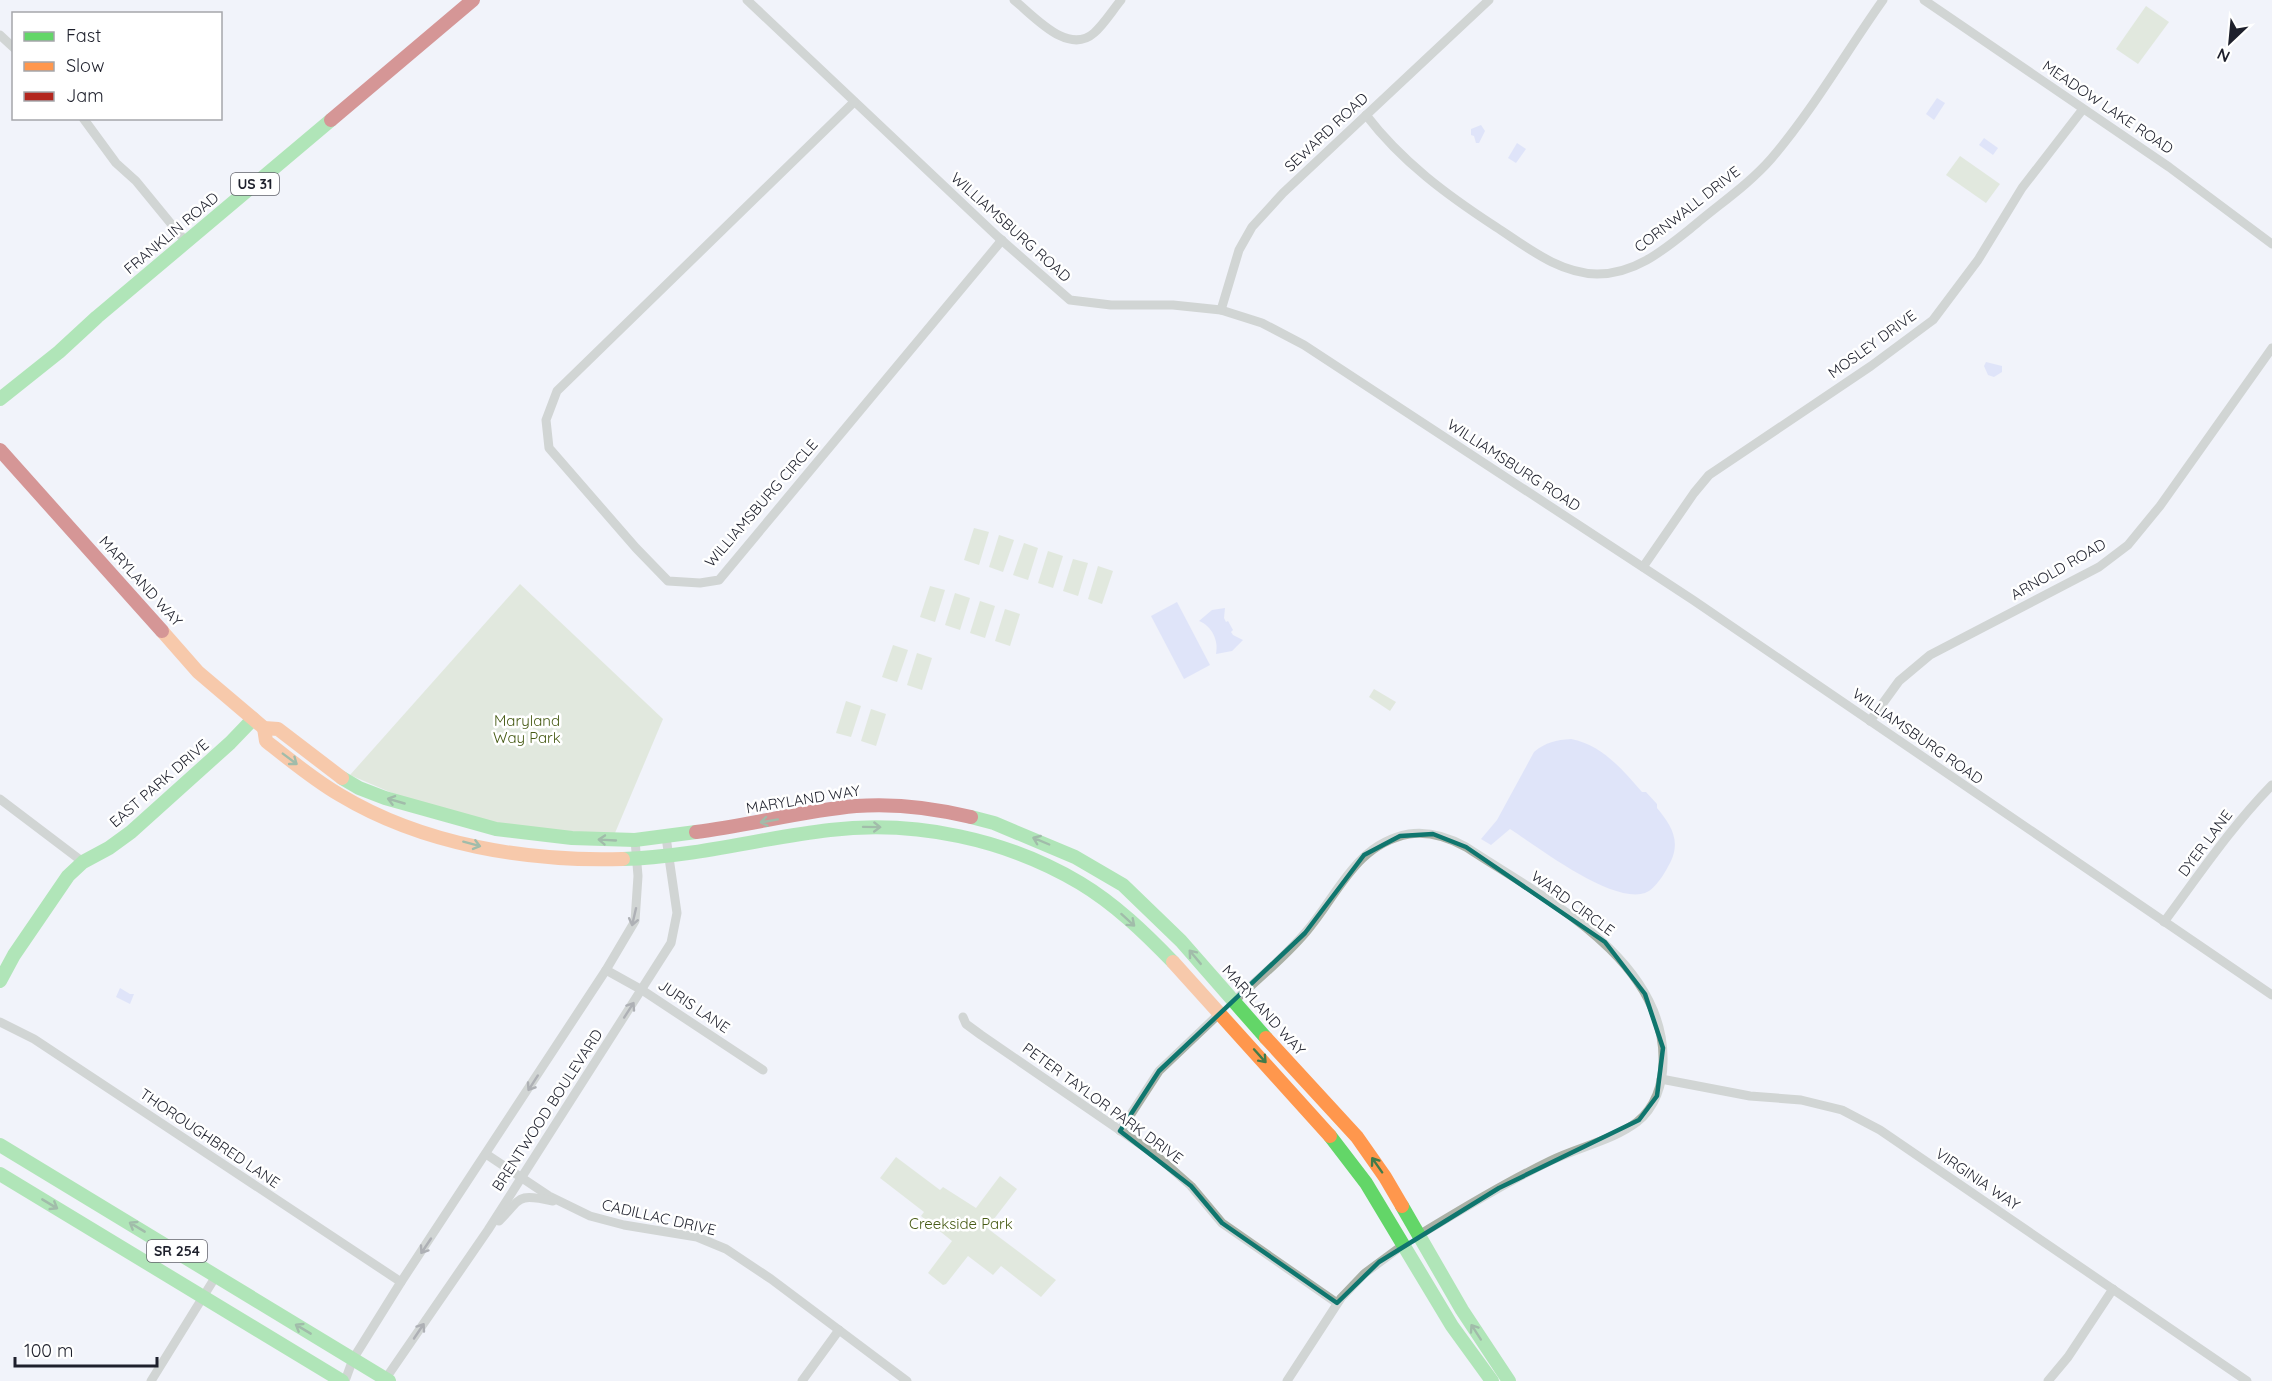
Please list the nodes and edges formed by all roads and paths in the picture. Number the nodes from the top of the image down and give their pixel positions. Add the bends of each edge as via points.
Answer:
1 (473, 0) edge
2 (747, 0) edge
3 (1014, 0) edge
4 (1121, 0) edge
5 (1489, 0) edge
6 (1884, 0) edge
7 (1924, 0) edge
8 (0, 35) edge
9 (12, 46) edge
10 (854, 102) junction
11 (2083, 109) junction
12 (1366, 115) junction
13 (84, 120) edge
14 (1002, 240) junction
15 (186, 242) junction
16 (2272, 244) edge
17 (1221, 310) junction
18 (2272, 348) edge
19 (0, 399) edge
20 (0, 450) edge
21 (1642, 567) junction
22 (1870, 721) junction
23 (258, 723) junction
24 (2272, 785) edge
25 (0, 799) edge
26 (421, 808) junction
27 (840, 808) junction
28 (933, 809) junction
29 (415, 829) junction
30 (841, 829) junction
31 (929, 832) junction
32 (666, 837) junction
33 (634, 840) junction
34 (669, 856) junction
35 (637, 859) junction
36 (83, 862) junction
37 (1123, 885) junction
38 (1110, 903) junction
39 (2164, 922) junction
40 (606, 970) junction
41 (0, 981) edge
42 (642, 990) junction
43 (2272, 995) edge
44 (1233, 1002) junction
45 (1221, 1012) junction
46 (963, 1017) dead end
47 (0, 1022) edge
48 (763, 1070) dead end
49 (1661, 1079) junction
50 (1120, 1131) junction
51 (0, 1145) edge
52 (486, 1154) junction
53 (0, 1174) edge
54 (520, 1178) junction
55 (564, 1204) junction
56 (488, 1230) junction
57 (1419, 1234) junction
58 (1403, 1245) junction
59 (216, 1276) junction
60 (401, 1282) junction
61 (2113, 1289) junction
62 (203, 1298) junction
63 (1337, 1303) junction
64 (839, 1330) junction
65 (353, 1359) junction
66 (1496, 1378) edge
67 (387, 1380) edge
68 (151, 1381) edge
69 (344, 1381) edge
70 (802, 1381) edge
71 (907, 1381) edge
72 (1287, 1381) edge
73 (2048, 1381) edge
74 (2247, 1381) edge

1 - 15 main road, FRANKLIN ROAD / US 31
2 - 10 street, WILLIAMSBURG ROAD
3 - 4 street via 1060,37 1079,41 1093,34
5 - 12 street, SEWARD ROAD
6 - 12 street, CORNWALL DRIVE via 1771,159 1657,255 1635,267 1598,274 1561,266 1545,258 1425,177
7 - 11 street, MEADOW LAKE ROAD
8 - 9 street
10 - 14 street, WILLIAMSBURG ROAD
10 - 14 street, WILLIAMSBURG CIRCLE via 557,391 546,420 549,448 668,580 719,580
11 - 16 street, MEADOW LAKE ROAD
11 - 21 street, MOSLEY DRIVE via 2022,188 1978,260 1933,320 1709,475
12 - 17 street, SEWARD ROAD via 1252,227 1239,250
13 - 15 street via 116,163 136,181
14 - 17 street, WILLIAMSBURG ROAD via 1070,300
15 - 19 main road, FRANKLIN ROAD / US 31
17 - 21 street, WILLIAMSBURG ROAD via 1262,323 1304,345
18 - 22 street, ARNOLD ROAD via 2128,545 2099,567 1920,662 1899,681
20 - 23 main road, MARYLAND WAY via 198,672
21 - 22 street, WILLIAMSBURG ROAD
22 - 39 street, WILLIAMSBURG ROAD
26 -> 23 main road, MARYLAND WAY via 359,788 278,729
23 -> 29 main road, MARYLAND WAY via 266,741 325,785 350,801
23 - 36 main road, EAST PARK DRIVE via 230,743 138,826
24 - 39 street, DYER LANE via 2216,851
25 - 36 street
26 - 29 main road
33 -> 26 main road, MARYLAND WAY via 496,829
27 - 28 main road, MARYLAND WAY
27 - 30 main road
27 -> 32 main road, MARYLAND WAY
28 - 31 main road
37 -> 28 main road, MARYLAND WAY via 1075,856 1027,835 977,818
29 -> 35 main road, MARYLAND WAY via 489,849 568,859
30 -> 31 main road, MARYLAND WAY via 903,828
30 - 34 main road, MARYLAND WAY
31 - 38 main road, MARYLAND WAY via 955,835 1019,854 1078,882
32 - 33 main road, MARYLAND WAY
32 - 34 street, BRENTWOOD BOULEVARD
33 - 35 street, BRENTWOOD BOULEVARD
34 - 35 main road, MARYLAND WAY
34 - 42 street, BRENTWOOD BOULEVARD via 677,913 671,944
35 -> 40 street, BRENTWOOD BOULEVARD via 635,921
36 - 41 main road, EAST PARK DRIVE via 68,876
37 - 38 main road
44 -> 37 main road, MARYLAND WAY via 1181,941
38 -> 45 main road, MARYLAND WAY
39 - 43 street, WILLIAMSBURG ROAD
40 - 42 street, JURIS LANE
40 -> 52 street, BRENTWOOD BOULEVARD
42 - 48 street, JURIS LANE
54 -> 42 street, BRENTWOOD BOULEVARD
44 - 45 main road
44 - 49 street, WARD CIRCLE via 1305,933 1364,855 1400,836 1433,834 1458,842 1491,863 1590,930 1620,958 1645,994 1655,1017 1663,1048
57 -> 44 main road, MARYLAND WAY via 1357,1137
45 - 50 street via 1160,1071
45 -> 58 main road, MARYLAND WAY via 1336,1142
46 - 50 street, PETER TAYLOR PARK DRIVE via 981,1035
47 - 60 street, THOROUGHBRED LANE via 34,1039
49 - 57 street, WARD CIRCLE via 1648,1110 1624,1131 1550,1161
49 - 61 street, VIRGINIA WAY via 1842,1110 1880,1130
50 - 63 street, PETER TAYLOR PARK DRIVE via 1183,1179 1222,1223
59 -> 51 main road, SR 254
52 - 54 street, CADILLAC DRIVE
52 -> 60 street, BRENTWOOD BOULEVARD
53 -> 62 main road, SR 254
54 - 55 street, CADILLAC DRIVE
54 - 56 street, BRENTWOOD BOULEVARD
55 - 56 street via 535,1197 520,1199
55 - 64 street, CADILLAC DRIVE via 604,1220 688,1235 718,1245
67 -> 56 street, BRENTWOOD BOULEVARD
57 - 58 main road
66 -> 57 main road, MARYLAND WAY
58 - 63 street via 1365,1273
58 - 66 main road, MARYLAND WAY via 1454,1329
59 - 62 street
65 -> 59 main road, SR 254
60 - 65 street, BRENTWOOD BOULEVARD
61 - 73 street
61 - 74 street, VIRGINIA WAY
62 - 68 street
62 - 69 main road, SR 254
63 - 72 street
64 - 70 street
64 - 71 street, CADILLAC DRIVE
65 - 67 main road, SR 254
65 - 69 street, BRENTWOOD BOULEVARD

